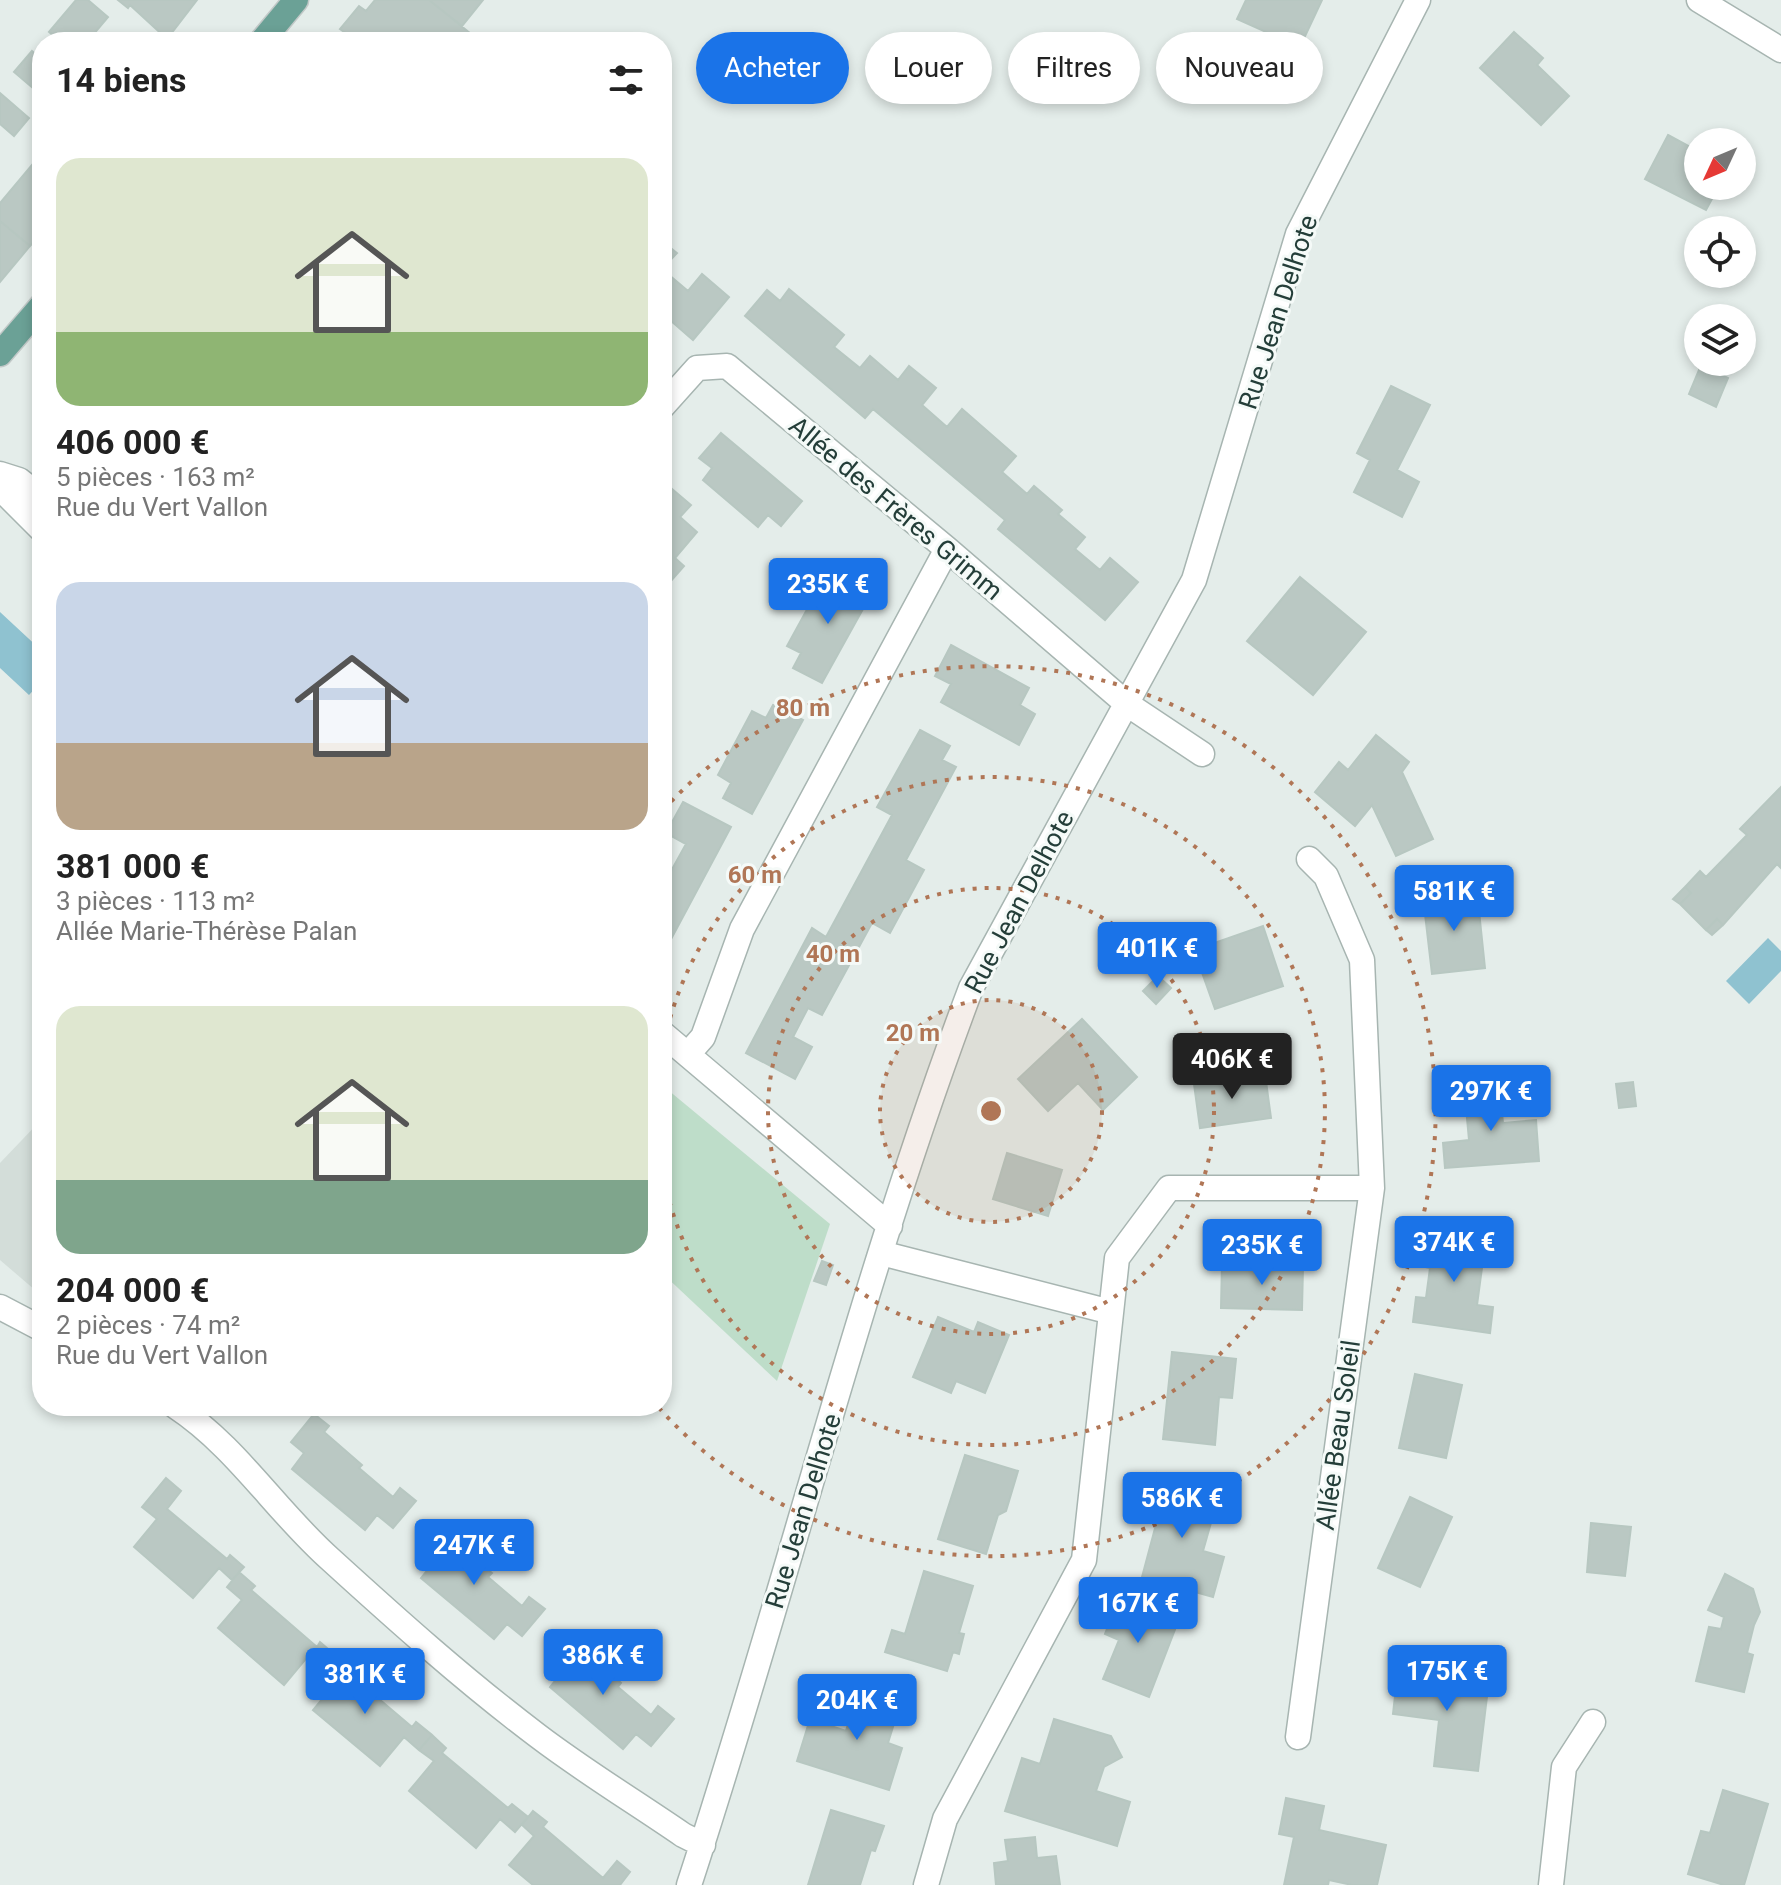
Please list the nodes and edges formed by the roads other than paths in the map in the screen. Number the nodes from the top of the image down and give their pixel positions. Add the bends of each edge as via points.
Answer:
1 (296, 0) edge
2 (1418, 0) edge
3 (1699, 0) edge
4 (269, 32) edge
5 (1781, 50) edge
6 (32, 317) edge
7 (0, 354) edge
8 (672, 396) edge
9 (0, 474) edge
10 (0, 488) edge
11 (32, 490) edge
12 (32, 522) edge
13 (947, 549) junction
14 (1127, 704) junction
15 (1202, 754) dead end
16 (1309, 859) dead end
17 (672, 1041) edge
18 (688, 1054) junction
19 (1372, 1188) junction
20 (890, 1226) junction
21 (881, 1253) junction
22 (0, 1307) edge
23 (1111, 1312) junction
24 (32, 1324) edge
25 (189, 1416) edge
26 (1593, 1722) dead end
27 (1298, 1737) dead end
28 (703, 1845) junction
29 (689, 1885) edge
30 (926, 1885) edge
31 (1551, 1885) edge

1 - 4 main road
2 - 14 street, Rue Jean Delhote via 1298,234 1194,580
3 - 5 street
6 - 7 main road
8 - 13 street, Allée des Frères Grimm via 697,368 727,366
9 - 11 street
10 - 12 street
13 - 14 street, Allée des Frères Grimm
13 - 18 street via 742,929 703,1037
14 - 15 street
14 - 20 street, Rue Jean Delhote via 971,988
16 - 19 street, Allée Beau Soleil via 1326,876 1362,960
17 - 18 street
18 - 20 street
19 - 23 street via 1169,1188 1117,1258
19 - 27 street, Allée Beau Soleil
20 - 21 street, Rue Jean Delhote
21 - 23 street
21 - 28 street, Rue Jean Delhote
22 - 24 street
23 - 30 street via 1084,1560 945,1819
25 - 28 street via 245,1466 323,1553 436,1656 540,1737
26 - 31 street via 1564,1767
28 - 29 street, Rue Jean Delhote

